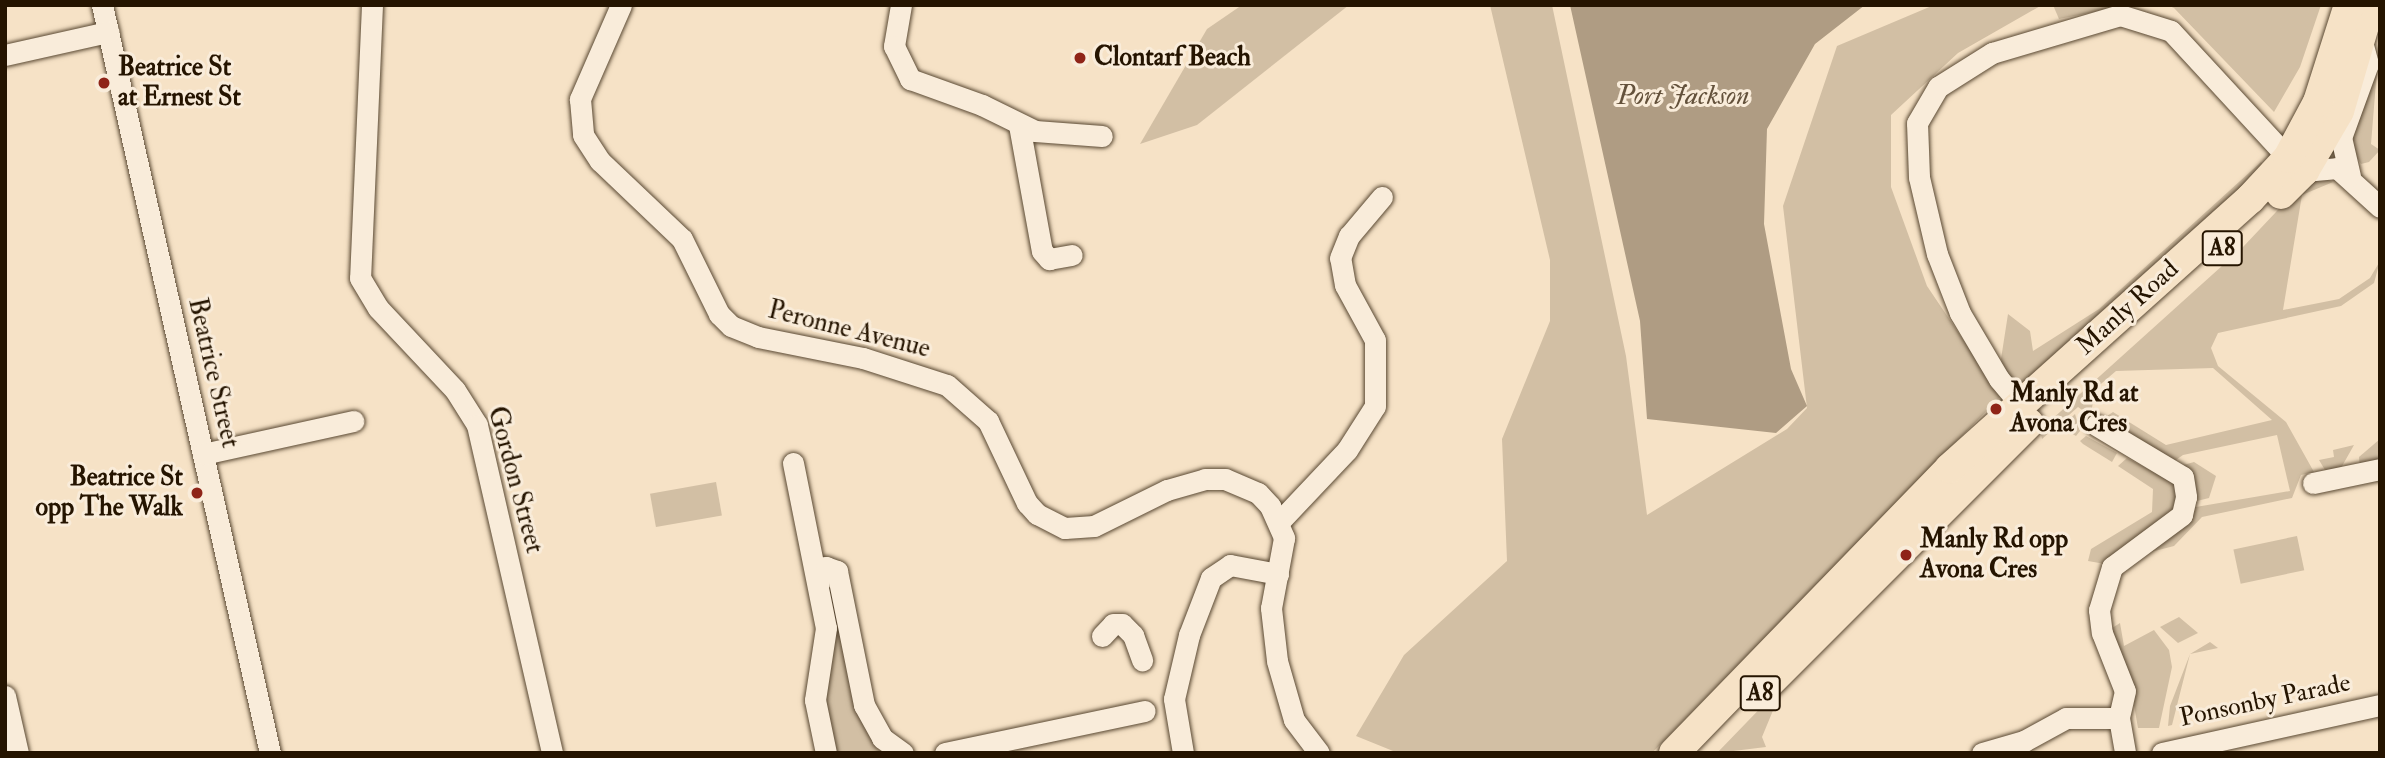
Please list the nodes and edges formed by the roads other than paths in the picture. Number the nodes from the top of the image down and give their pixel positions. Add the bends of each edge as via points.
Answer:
1 (102, 5) edge
2 (372, 5) edge
3 (621, 5) edge
4 (901, 5) edge
5 (2362, 17) edge
6 (108, 32) junction
7 (5, 55) edge
8 (1019, 125) junction
9 (1102, 136) dead end
10 (2296, 164) junction
11 (2350, 176) junction
12 (1382, 197) dead end
13 (2380, 207) edge
14 (1072, 255) dead end
15 (2026, 411) junction
16 (353, 421) dead end
17 (2096, 425) dead end
18 (203, 454) junction
19 (793, 463) dead end
20 (2380, 469) edge
21 (2313, 483) dead end
22 (1279, 522) junction
23 (1278, 574) junction
24 (819, 583) junction
25 (1102, 636) dead end
26 (1142, 660) dead end
27 (5, 696) edge
28 (2380, 705) edge
29 (1145, 710) dead end
30 (2119, 718) junction
31 (18, 753) edge
32 (270, 753) edge
33 (552, 753) edge
34 (826, 753) edge
35 (903, 753) edge
36 (944, 753) edge
37 (1183, 753) edge
38 (1319, 753) edge
39 (1674, 753) edge
40 (1701, 753) edge
41 (1982, 753) edge
42 (2125, 753) edge
43 (2162, 753) edge

1 - 6 street, Beatrice Street
2 - 33 street, Gordon Street via 360,278 378,307 455,390 477,425
3 - 22 street, Peronne Avenue via 582,90 579,118 583,135 600,161 682,239 712,302 730,326 758,337 863,358 947,385 988,421 1027,502 1052,523 1080,529 1094,526 1167,490 1205,479 1246,485 1258,493
4 - 8 street via 894,46 911,79 982,105
5 - 10 highway, Manly Road / A8 via 2339,111
5 - 11 street via 2368,64 2341,138
6 - 7 street
6 - 18 street, Beatrice Street
8 - 9 street via 1051,134
8 - 14 street via 1042,251 1049,259
10 - 11 street via 2327,165
10 - 15 highway, Manly Road / A8
10 - 15 street via 2171,31 2120,15 1992,53 1938,87 1917,123 1919,177 1937,254 1960,313 1999,379
11 - 13 street
12 - 22 street via 1349,236 1340,258 1345,285 1375,340 1375,405 1347,450
15 - 39 highway, Manly Road / A8 via 1950,468
15 - 40 highway, Manly Road / A8
16 - 18 street
17 - 30 street via 2183,477 2186,497 2182,515 2112,567 2103,596 2102,633 2125,691
18 - 32 street, Beatrice Street
19 - 24 street
20 - 21 street
22 - 23 street via 1284,538
23 - 37 street via 1230,565 1211,578 1189,635 1174,699
23 - 38 street via 1271,608 1277,661 1294,720
24 - 34 street via 826,628 815,700
24 - 35 street via 818,573 826,567 836,570 864,705 882,738
25 - 26 street via 1113,624 1122,624 1133,635
27 - 31 street
28 - 43 street, Ponsonby Parade
29 - 36 street
30 - 41 street via 2066,718 2024,741
30 - 42 street

